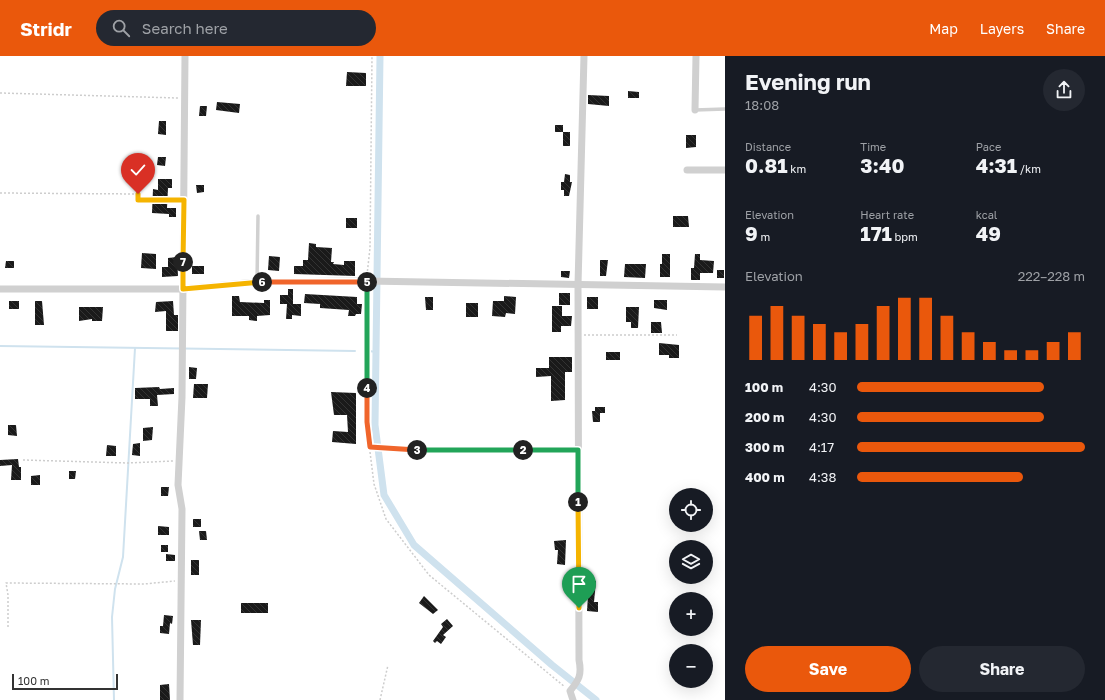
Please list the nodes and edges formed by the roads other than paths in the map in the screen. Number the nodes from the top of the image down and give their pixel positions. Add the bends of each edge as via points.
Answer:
1 (185, 56) edge
2 (584, 56) edge
3 (696, 56) edge
4 (725, 109) edge
5 (695, 110) joint
6 (687, 170) dead end
7 (725, 170) edge
8 (258, 216) dead end
9 (257, 282) junction
10 (578, 285) junction
11 (725, 287) edge
12 (0, 289) edge
13 (183, 289) junction
14 (370, 447) road end
15 (578, 450) junction
16 (180, 700) edge
17 (573, 700) edge

1 - 13 street
2 - 10 street
3 - 5 street
4 - 5 lane
6 - 7 street
8 - 9 lane
9 - 10 street via 367,281
9 - 13 street
10 - 11 street
10 - 15 street
12 - 13 street
13 - 16 street via 178,461 182,509
14 - 15 lane
15 - 17 street via 581,672 571,690

